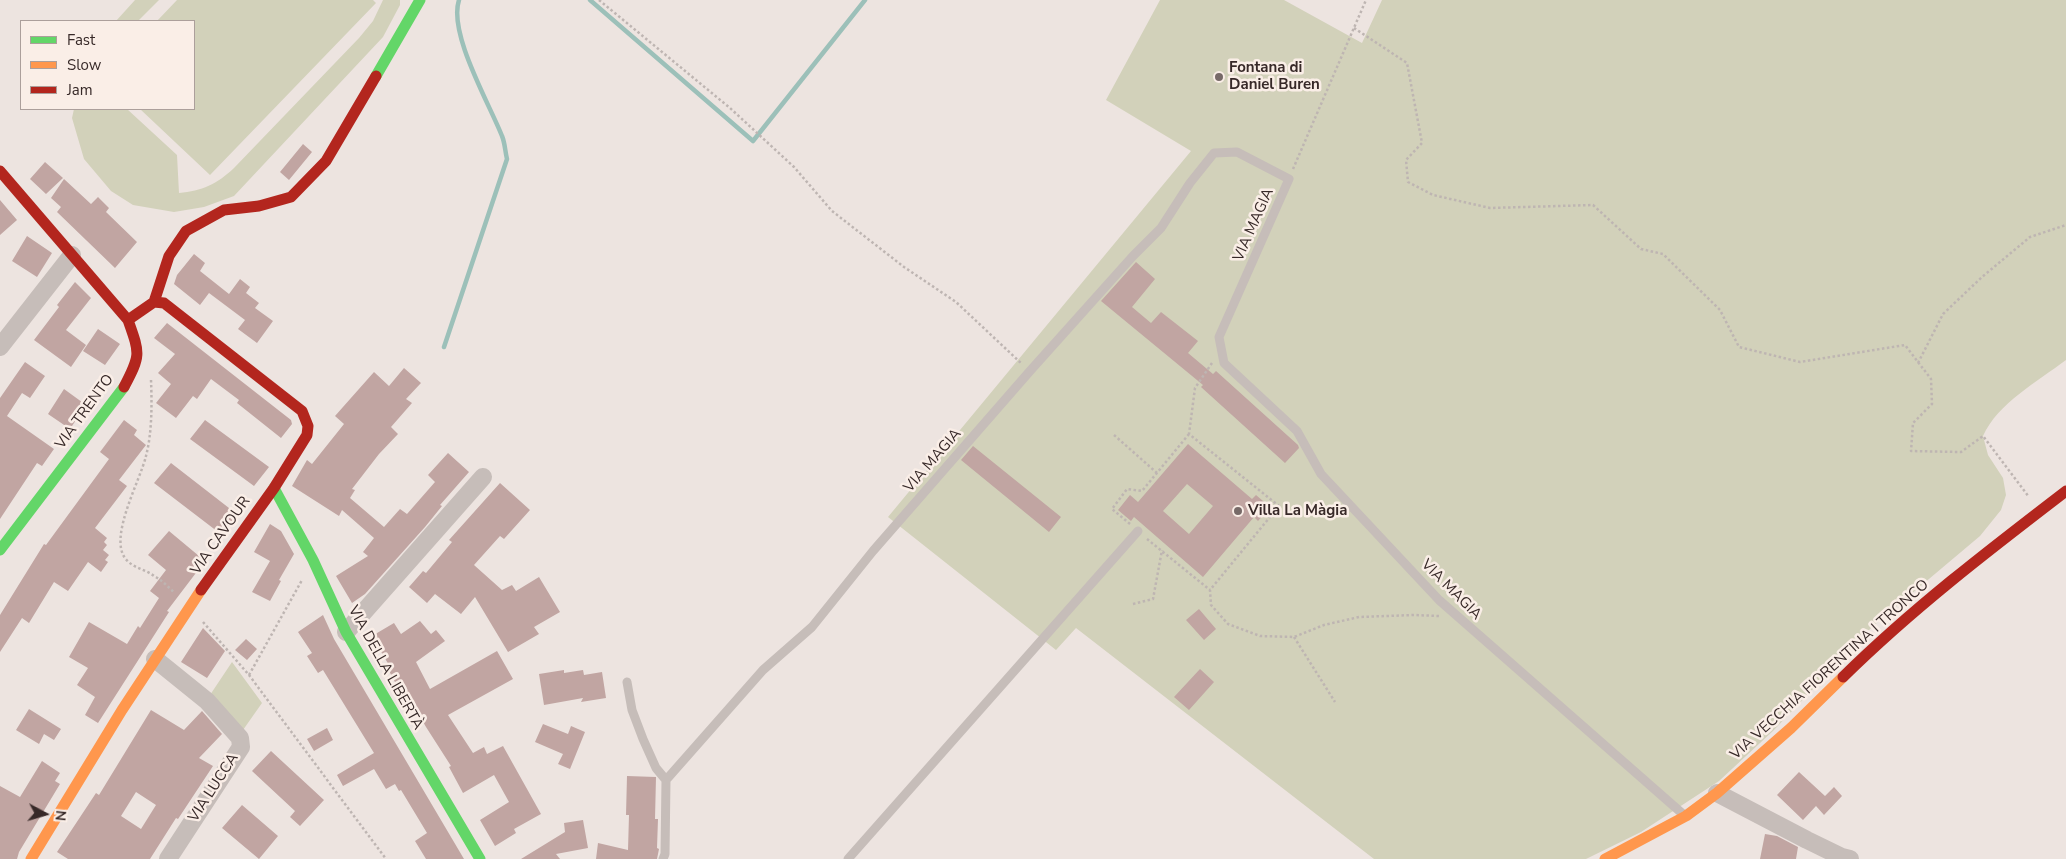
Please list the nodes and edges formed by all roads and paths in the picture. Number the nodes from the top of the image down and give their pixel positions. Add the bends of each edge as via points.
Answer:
1 (420, 0) edge
2 (598, 0) edge
3 (1366, 0) edge
4 (1354, 28) junction
5 (0, 171) edge
6 (1289, 179) junction
7 (2066, 225) edge
8 (72, 255) junction
9 (154, 302) junction
10 (128, 320) junction
11 (0, 348) edge
12 (1222, 350) junction
13 (1918, 363) junction
14 (1030, 371) junction
15 (150, 378) dead end
16 (1189, 434) junction
17 (1114, 435) dead end
18 (1157, 473) junction
19 (484, 477) dead end
20 (274, 488) junction
21 (2066, 491) edge
22 (2029, 497) dead end
23 (1138, 531) junction
24 (0, 550) edge
25 (1162, 550) junction
26 (313, 560) junction
27 (1210, 590) junction
28 (1133, 604) dead end
29 (190, 606) junction
30 (1457, 618) junction
31 (346, 632) junction
32 (1294, 637) junction
33 (155, 659) junction
34 (249, 675) junction
35 (627, 682) dead end
36 (1335, 702) dead end
37 (666, 780) junction
38 (1718, 793) junction
39 (1686, 816) junction
40 (31, 859) edge
41 (168, 859) edge
42 (386, 859) edge
43 (480, 859) edge
44 (663, 859) edge
45 (848, 859) edge
46 (1605, 859) edge
47 (1850, 859) edge

1 - 9 street via 326,161 291,197 259,206 224,210 186,231 169,256
2 - 14 path via 730,108 794,168 832,210 904,267 956,302
3 - 4 path
4 - 6 path
4 - 13 path via 1407,63 1422,143 1406,160 1408,182 1433,195 1490,208 1593,205 1641,249 1662,254 1720,310 1739,347 1800,362 1904,345
5 - 8 street, VIA TRENTO
6 - 12 lane, VIA MAGIA via 1220,337
6 - 14 lane, VIA MAGIA via 1237,152 1214,153 1161,228
7 - 13 path via 2030,237 1969,289 1943,314
8 - 10 street, VIA TRENTO
8 - 11 street
9 - 10 street
9 - 20 street, VIA CAVOUR via 164,303 302,411 308,426 306,435
10 - 24 street, VIA TRENTO via 138,349 135,366 122,391
12 - 16 path via 1195,388
12 - 30 lane, VIA MAGIA via 1224,363 1297,430 1321,474
13 - 22 path via 1931,379 1932,404 1913,424 1911,451 1961,452 1983,436
14 - 37 lane, VIA MAGIA via 873,551 812,627 763,670
15 - 29 path via 150,429 146,455 122,527 122,554 129,563 154,575
16 - 18 path
16 - 27 path via 1278,506
17 - 18 path
18 - 23 path via 1142,491 1127,489 1112,510
19 - 31 street
20 - 26 street, VIA DELLA LIBERTÀ
20 - 29 street, VIA CAVOUR
21 - 38 street, VIA VECCHIA FIORENTINA I TRONCO via 1957,575 1877,643 1791,728
23 - 25 path
23 - 45 lane
25 - 27 path
25 - 28 path via 1153,599
26 - 31 street, VIA DELLA LIBERTÀ
26 - 34 path
27 - 32 path via 1211,605 1228,624 1260,636
29 - 33 street, VIA CAVOUR
29 - 34 path
30 - 32 path via 1414,615 1359,617 1324,625
30 - 39 lane, VIA MAGIA
31 - 43 street, VIA DELLA LIBERTÀ
32 - 36 path
33 - 40 street, VIA CAVOUR
33 - 41 street, VIA LUCCA via 207,701 241,742 241,747
34 - 42 path
35 - 37 lane via 632,710 643,739 656,768
37 - 44 lane
38 - 39 street, VIA VECCHIA FIORENTINA I TRONCO
38 - 47 street
39 - 46 street, VIA VECCHIA FIORENTINA I TRONCO

